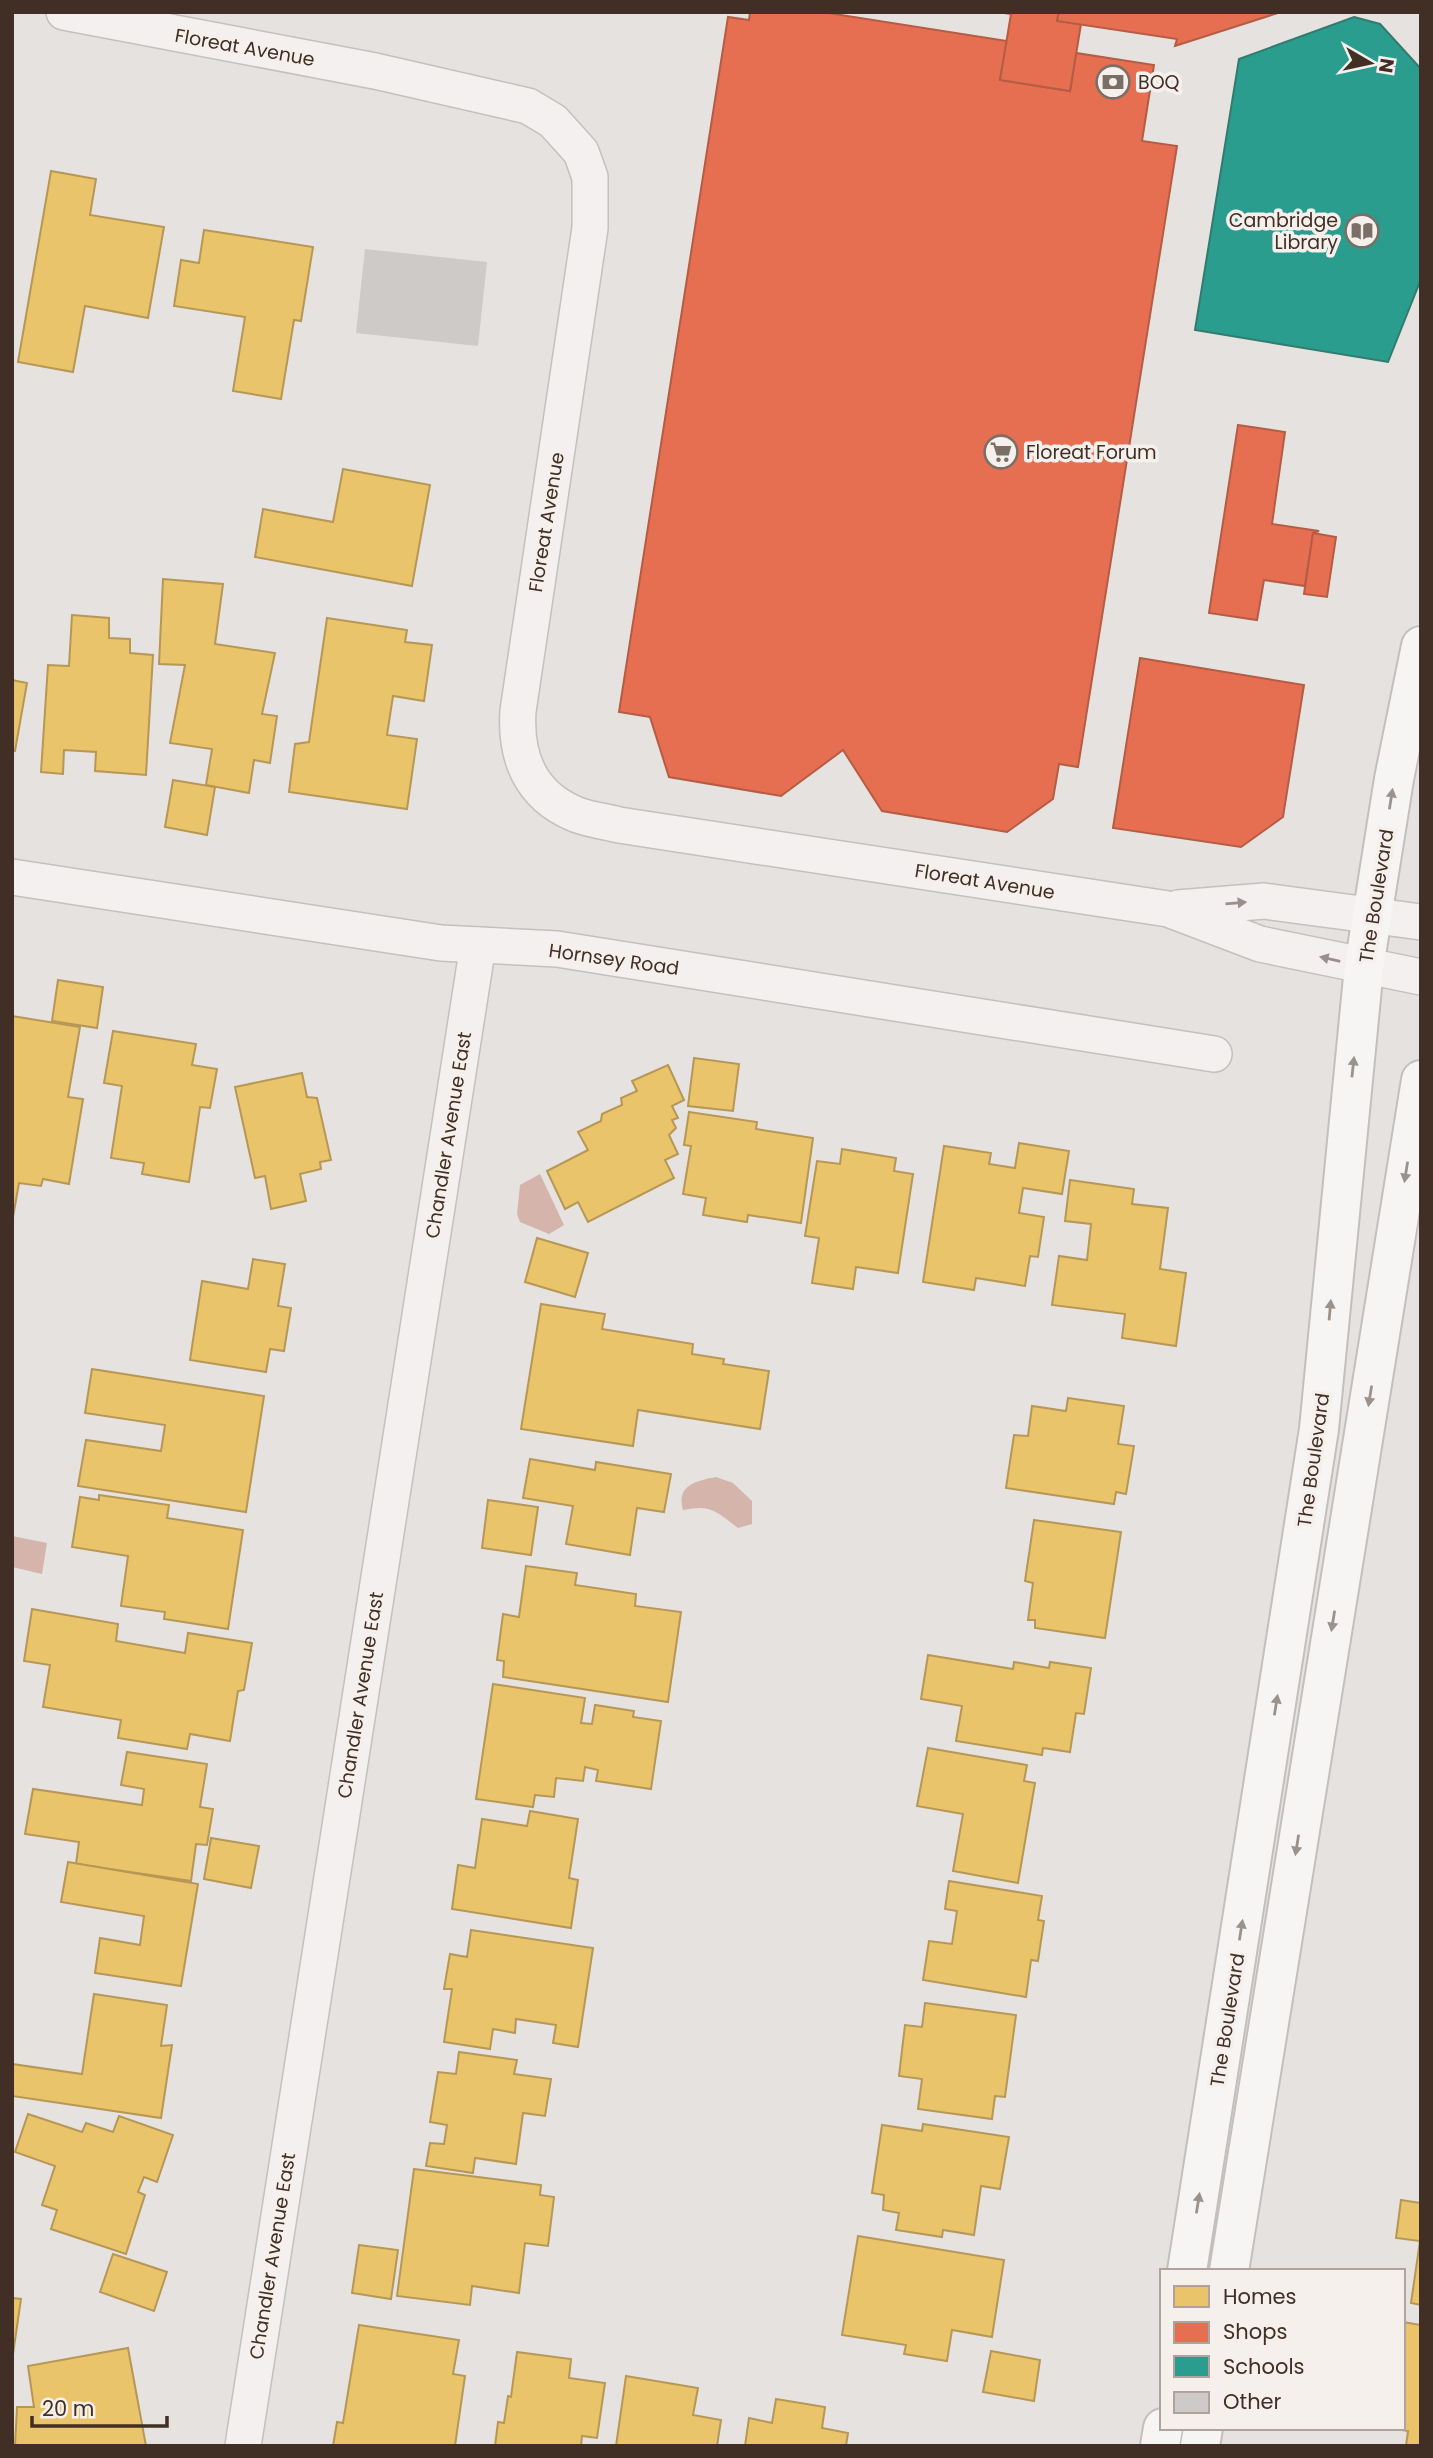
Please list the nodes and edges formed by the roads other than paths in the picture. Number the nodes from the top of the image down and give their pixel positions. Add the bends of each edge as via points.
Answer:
1 (64, 12) edge
2 (1421, 646) edge
3 (12, 877) edge
4 (1168, 909) junction
5 (1373, 915) junction
6 (1421, 922) edge
7 (478, 945) junction
8 (1364, 967) junction
9 (1421, 977) edge
10 (1214, 1054) dead end
11 (1421, 1080) edge
12 (1187, 2269) edge
13 (1229, 2269) edge
14 (243, 2446) edge

1 - 4 street, Floreat Avenue via 375,71 528,106 553,121 580,152 590,177 590,228 518,711 516,741 534,785 575,814 619,825
5 -> 2 main road, The Boulevard
3 - 7 street, Hornsey Road
4 -> 5 street, Floreat Avenue via 1264,901
8 -> 4 street, Floreat Avenue via 1259,944
5 - 6 street, Floreat Avenue
5 - 8 main road, The Boulevard
7 - 10 street, Hornsey Road via 557,948
7 - 14 street, Chandler Avenue East
8 - 9 street, Floreat Avenue
12 -> 8 main road, The Boulevard via 1319,1429
11 -> 13 main road

